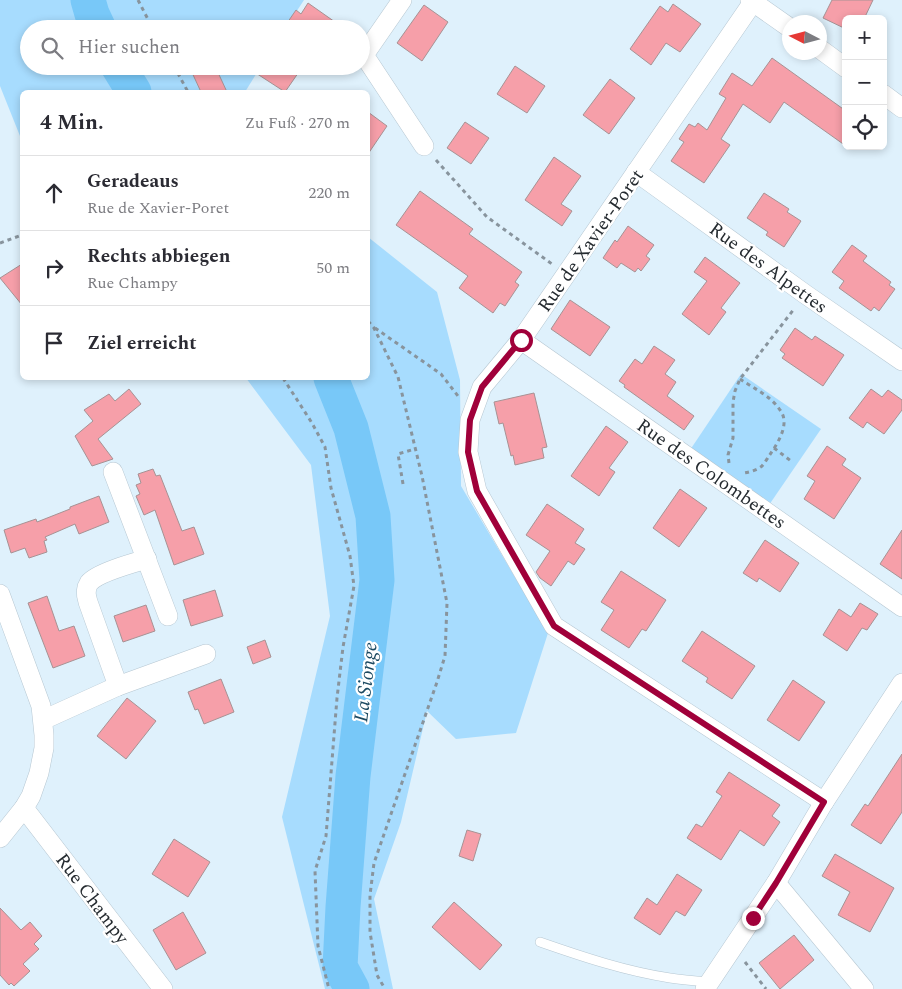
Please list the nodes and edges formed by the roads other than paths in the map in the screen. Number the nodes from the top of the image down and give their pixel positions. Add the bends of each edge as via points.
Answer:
1 (402, 0) edge
2 (752, 1) edge
3 (782, 22) edge
4 (370, 46) edge
5 (827, 54) edge
6 (370, 64) edge
7 (842, 65) edge
8 (887, 97) edge
9 (902, 108) edge
10 (424, 146) road end
11 (636, 172) junction
12 (521, 340) junction
13 (902, 361) edge
14 (113, 472) dead end
15 (147, 559) junction
16 (0, 594) edge
17 (902, 607) edge
18 (168, 616) dead end
19 (206, 654) dead end
20 (902, 683) edge
21 (118, 686) junction
22 (43, 720) junction
23 (824, 802) junction
24 (24, 808) junction
25 (0, 838) edge
26 (776, 883) junction
27 (540, 942) dead end
28 (707, 985) edge
29 (163, 989) edge
30 (864, 989) edge

1 - 4 street
2 - 3 street
2 - 11 street, Rue de Xavier-Poret
5 - 7 street
6 - 10 street
8 - 9 street
11 - 12 street, Rue de Xavier-Poret
11 - 13 street, Rue des Alpettes
12 - 17 street, Rue des Colombettes via 728,478
12 - 23 street, Rue de Xavier-Poret via 482,387 470,420 468,452 477,491 554,626
14 - 15 street
15 - 18 street
15 - 21 street via 104,574 89,582 86,589
16 - 22 street via 41,706
19 - 21 street
20 - 23 street
21 - 22 street
22 - 24 street via 42,760 35,786
23 - 26 street
24 - 25 street
24 - 29 street, Rue Champy
26 - 28 street
26 - 30 street
27 - 28 lane via 623,969

